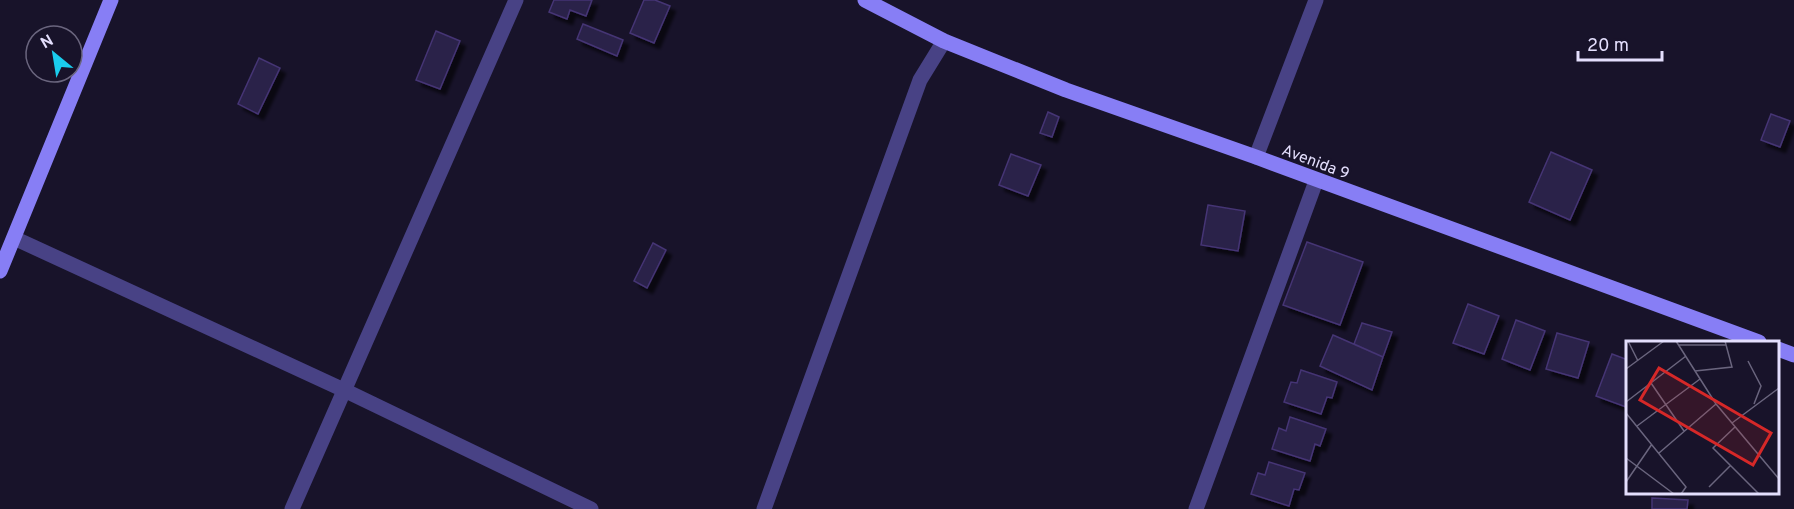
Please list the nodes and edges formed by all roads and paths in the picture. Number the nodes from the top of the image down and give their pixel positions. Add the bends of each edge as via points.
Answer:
1 (111, 0) edge
2 (516, 0) edge
3 (865, 0) edge
4 (1316, 0) edge
5 (944, 41) junction
6 (1256, 157) junction
7 (1316, 181) junction
8 (14, 238) junction
9 (0, 271) edge
10 (1756, 341) edge
11 (1779, 349) edge
12 (1794, 355) edge
13 (346, 391) junction
14 (292, 509) edge
15 (591, 509) edge
16 (764, 509) edge
17 (1196, 509) edge

1 - 8 main road
2 - 13 street
3 - 5 main road, Avenida 9
4 - 6 street
5 - 6 main road, Avenida 9 via 1066,90
5 - 16 street via 920,80
6 - 7 main road, Avenida 9
7 - 10 main road, Avenida 9
7 - 17 street
8 - 9 main road
8 - 13 street
11 - 12 main road
13 - 14 street
13 - 15 street

